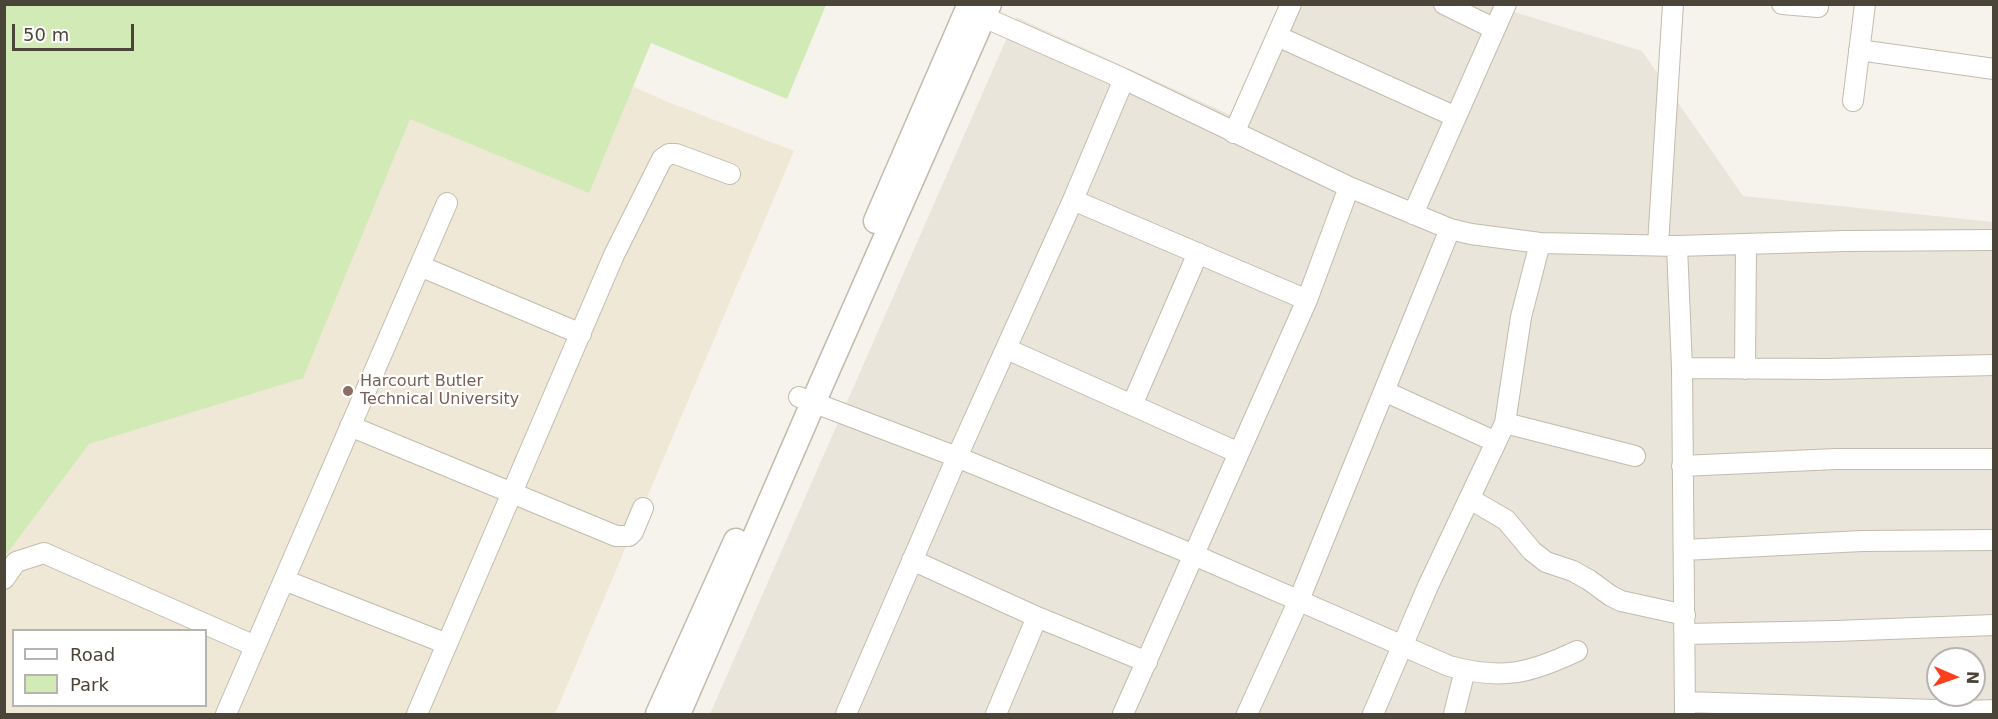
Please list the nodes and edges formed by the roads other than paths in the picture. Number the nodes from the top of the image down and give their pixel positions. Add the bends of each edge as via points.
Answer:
1 (1291, 4) edge
2 (1444, 4) edge
3 (1506, 4) edge
4 (1673, 4) edge
5 (1782, 4) edge
6 (1865, 4) edge
7 (1818, 7) dead end
8 (978, 9) edge
9 (1495, 29) junction
10 (1277, 36) junction
11 (1859, 50) junction
12 (1994, 69) edge
13 (1124, 79) junction
14 (1853, 101) dead end
15 (1456, 117) junction
16 (1234, 133) junction
17 (730, 174) dead end
18 (1349, 188) junction
19 (1073, 200) junction
20 (447, 203) dead end
21 (1413, 214) junction
22 (1450, 229) junction
23 (1994, 240) edge
24 (1540, 243) junction
25 (1746, 244) junction
26 (1668, 246) junction
27 (1198, 253) junction
28 (420, 266) junction
29 (1307, 300) junction
30 (581, 334) junction
31 (1007, 349) junction
32 (1994, 365) edge
33 (1682, 368) junction
34 (1745, 369) junction
35 (1384, 391) junction
36 (806, 400) junction
37 (1132, 405) junction
38 (1505, 423) junction
39 (350, 426) junction
40 (1496, 442) junction
41 (1239, 453) junction
42 (1635, 456) dead end
43 (957, 457) junction
44 (1994, 459) edge
45 (1682, 466) junction
46 (513, 493) junction
47 (1470, 499) junction
48 (643, 508) dead end
49 (1994, 540) edge
50 (1684, 550) junction
51 (1194, 555) junction
52 (912, 560) junction
53 (4, 579) edge
54 (284, 580) junction
55 (1299, 600) junction
56 (1037, 617) junction
57 (1685, 624) junction
58 (1994, 625) edge
59 (447, 644) junction
60 (1403, 645) junction
61 (255, 646) junction
62 (1577, 651) dead end
63 (1147, 662) junction
64 (1465, 670) junction
65 (1685, 708) edge
66 (1994, 710) edge
67 (226, 714) edge
68 (417, 714) edge
69 (658, 714) edge
70 (678, 714) edge
71 (846, 714) edge
72 (996, 714) edge
73 (1123, 714) edge
74 (1247, 714) edge
75 (1373, 714) edge
76 (1454, 714) edge

1 - 10 street
2 - 9 street
3 - 9 street
4 - 26 street
5 - 7 street
6 - 11 street
8 - 13 street
8 - 36 street
9 - 15 street
10 - 15 street
10 - 16 street
11 - 12 street
11 - 14 street
13 - 16 street
13 - 19 street
15 - 21 street
16 - 18 street
17 - 30 street via 676,154 662,159 614,255
18 - 21 street
18 - 29 street
19 - 27 street
19 - 31 street
20 - 28 street
21 - 22 street
22 - 24 street
22 - 35 street
23 - 25 street
24 - 26 street
24 - 38 street via 1521,317
25 - 26 street
25 - 34 street
26 - 33 street
27 - 29 street
27 - 37 street
28 - 30 street
28 - 39 street
29 - 41 street
30 - 46 street
31 - 37 street
31 - 43 street
32 - 34 street
33 - 34 street
33 - 45 street
35 - 40 street
35 - 55 street
36 - 43 street
36 - 69 street
36 - 70 street
37 - 41 street
38 - 40 street
38 - 42 street
39 - 46 street
39 - 54 street
40 - 47 street
41 - 51 street
43 - 51 street
43 - 52 street
44 - 45 street via 1846,459
45 - 50 street
46 - 48 street via 616,537 633,532
46 - 59 street
47 - 57 street via 1506,520 1546,562 1573,571 1621,601
47 - 60 street
49 - 50 street via 1863,541
50 - 57 street
51 - 55 street
51 - 63 street
52 - 56 street
52 - 71 street
53 - 61 street via 16,562 44,553
54 - 59 street
54 - 61 street
55 - 60 street
55 - 74 street
56 - 63 street
56 - 72 street
57 - 58 street via 1836,632
57 - 65 street
59 - 68 street
60 - 64 street
60 - 75 street
61 - 67 street
62 - 64 street via 1523,672
63 - 73 street
64 - 76 street
65 - 66 street

